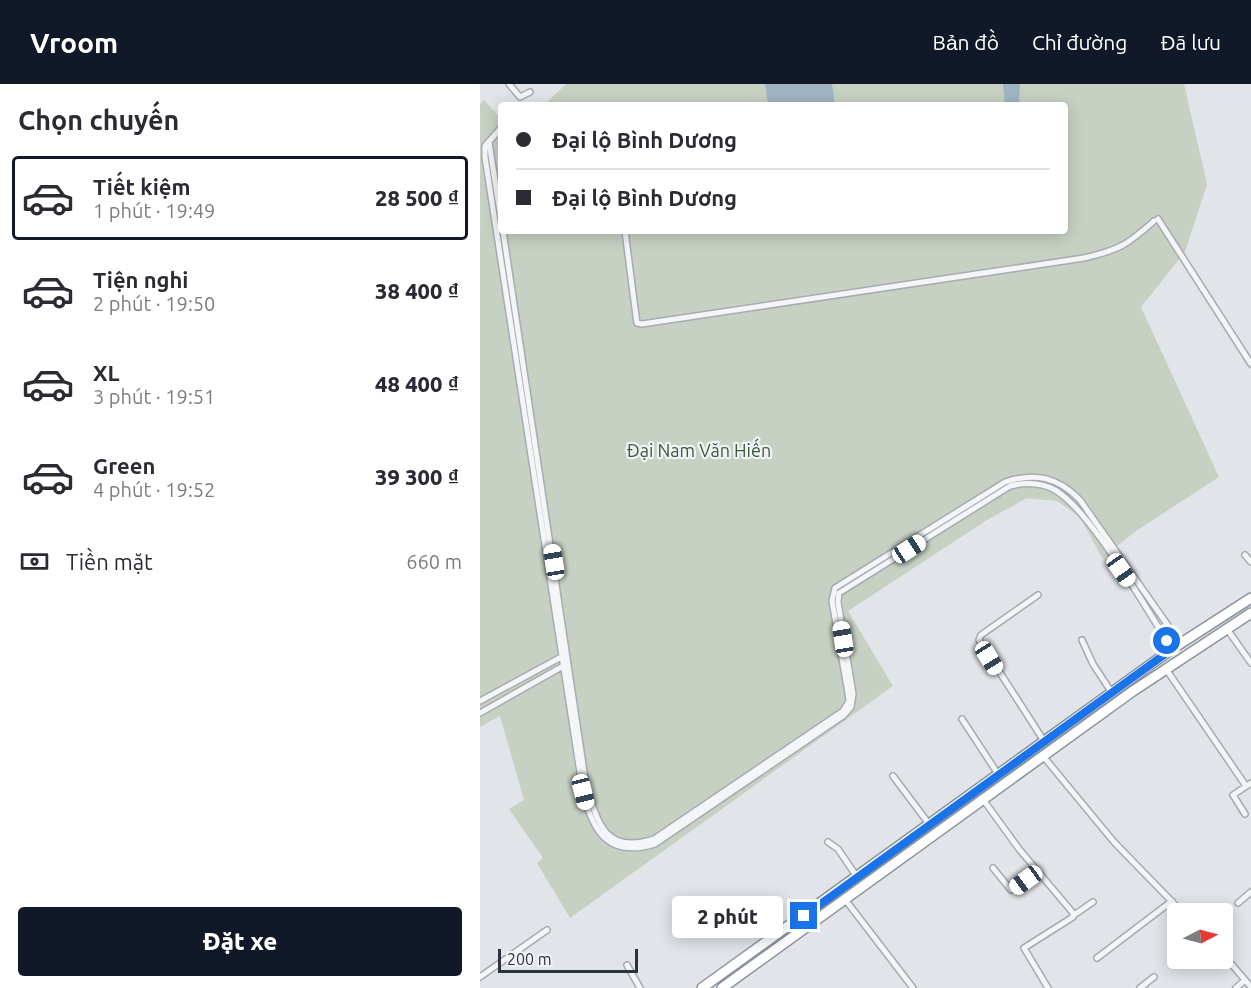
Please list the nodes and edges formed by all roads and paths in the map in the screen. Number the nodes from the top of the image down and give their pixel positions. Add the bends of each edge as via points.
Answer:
1 (508, 84) edge
2 (530, 92) dead end
3 (498, 132) edge
4 (489, 142) junction
5 (498, 200) edge
6 (503, 234) edge
7 (625, 234) edge
8 (1251, 364) edge
9 (1245, 555) dead end
10 (1251, 562) edge
11 (1038, 595) dead end
12 (1251, 598) edge
13 (1251, 613) edge
14 (1227, 629) junction
15 (1082, 640) dead end
16 (1174, 643) junction
17 (565, 655) junction
18 (1183, 657) junction
19 (1251, 663) edge
20 (567, 664) junction
21 (1166, 669) junction
22 (1112, 693) junction
23 (480, 701) edge
24 (480, 713) edge
25 (962, 719) dead end
26 (1044, 741) junction
27 (1043, 756) junction
28 (998, 774) junction
29 (893, 776) dead end
30 (1248, 784) edge
31 (982, 798) junction
32 (1245, 814) dead end
33 (929, 824) junction
34 (828, 842) dead end
35 (993, 868) dead end
36 (1038, 871) junction
37 (856, 877) junction
38 (1251, 892) edge
39 (844, 898) junction
40 (1172, 901) joint
41 (1093, 903) dead end
42 (1239, 903) dead end
43 (1074, 915) junction
44 (547, 930) dead end
45 (1096, 958) dead end
46 (627, 965) dead end
47 (1233, 967) edge
48 (480, 977) edge
49 (1154, 977) dead end
50 (1244, 981) junction
51 (1251, 987) edge
52 (640, 988) edge
53 (702, 988) edge
54 (722, 988) edge
55 (913, 988) edge
56 (1048, 988) edge
57 (1140, 988) edge
58 (1236, 988) edge

1 - 2 street via 520,97
3 - 4 street
4 - 5 street
4 - 17 street via 485,146 486,166
6 - 17 street
7 - 8 street via 636,316 642,324 1084,258 1113,251 1156,220
9 - 10 street
11 - 26 street via 979,640
12 - 16 highway
13 - 14 highway
14 - 18 highway
14 - 19 street
15 - 22 street
16 - 18 highway
16 - 20 street via 1069,500 1044,485 1029,482 1010,486 839,593 853,694 851,707 843,716 663,839 629,849 605,839 587,808
16 - 20 street via 1067,486 1032,476 1005,482 835,588 832,601 849,701 843,711 673,828 638,843 614,840 601,828 594,812
16 - 22 highway
17 - 20 street
17 - 23 street
18 - 21 highway
20 - 24 street
21 - 27 highway
21 - 30 street
22 - 26 highway
25 - 28 street
26 - 28 highway
27 - 31 highway
27 - 40 street via 1114,842
28 - 33 highway
29 - 33 street
30 - 32 street via 1233,795
31 - 36 street
31 - 39 highway
33 - 37 highway
34 - 37 street via 838,849
35 - 36 street via 1011,890
36 - 43 street
37 - 53 highway
38 - 42 street
39 - 54 highway
39 - 55 street
40 - 45 street
41 - 43 street
43 - 56 street via 1024,948
44 - 48 street
46 - 52 street
47 - 50 street
49 - 57 street
50 - 51 street
50 - 58 street

